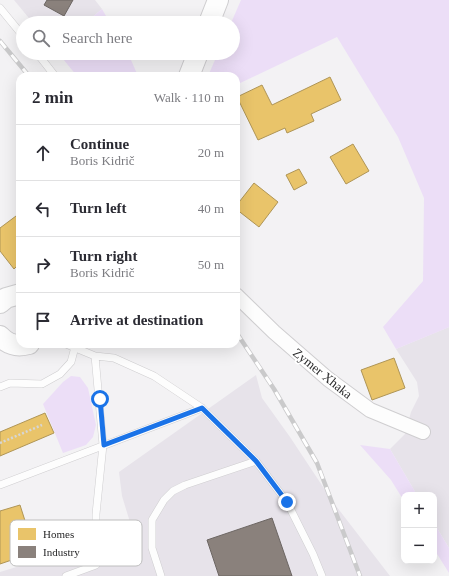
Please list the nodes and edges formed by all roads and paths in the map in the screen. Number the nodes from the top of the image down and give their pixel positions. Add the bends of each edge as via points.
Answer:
1 (218, 0) edge
2 (0, 8) edge
3 (212, 16) edge
4 (16, 27) edge
5 (42, 60) edge
6 (195, 60) edge
7 (52, 72) edge
8 (191, 72) edge
9 (16, 294) edge
10 (240, 299) edge
11 (0, 302) edge
12 (0, 336) edge
13 (16, 346) edge
14 (75, 348) joint
15 (95, 356) junction
16 (0, 387) edge
17 (202, 408) junction
18 (42, 425) dead end
19 (423, 432) dead end
20 (0, 444) edge
21 (104, 445) junction
22 (256, 461) junction
23 (0, 485) edge
24 (96, 520) edge
25 (93, 566) edge
26 (66, 576) edge
27 (161, 576) edge
28 (322, 576) edge

1 - 3 main road
2 - 4 lane
5 - 7 lane
6 - 8 main road
9 - 11 main road
10 - 19 street, Zymer Xhaka via 317,370 370,410
12 - 13 main road
14 - 15 lane
14 - 16 lane via 70,362 60,374 42,384 10,383
15 - 17 lane via 114,358 154,376
15 - 21 lane
17 - 21 lane
17 - 22 lane
18 - 20 path
21 - 23 lane
21 - 24 lane
22 - 27 lane via 185,485 164,500 152,520 152,548
22 - 28 lane via 287,502
25 - 26 lane

